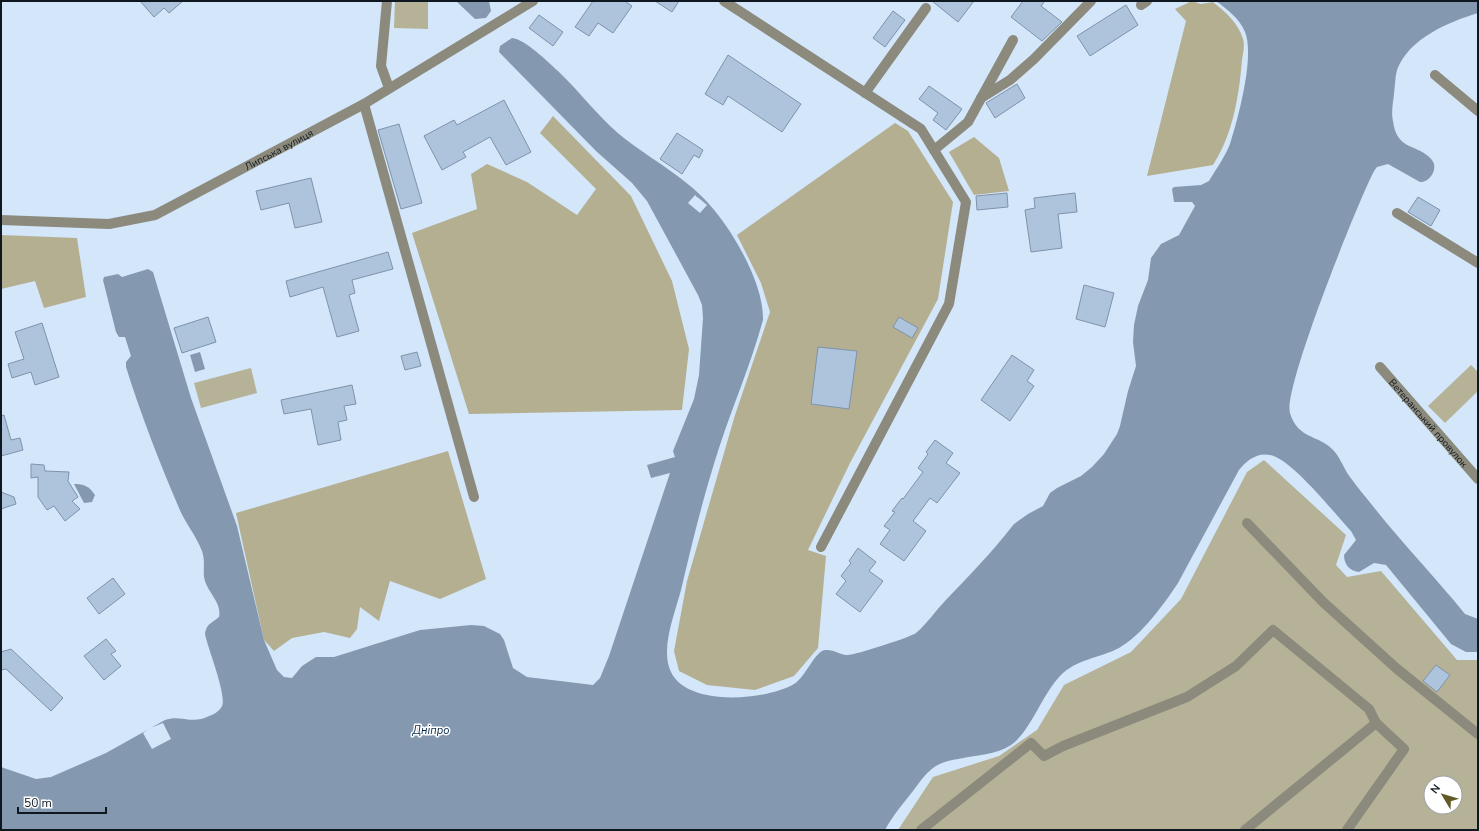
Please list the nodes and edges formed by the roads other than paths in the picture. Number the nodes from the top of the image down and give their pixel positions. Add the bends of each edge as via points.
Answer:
1 (387, 1) edge
2 (533, 1) edge
3 (724, 1) edge
4 (1091, 1) edge
5 (926, 8) dead end
6 (1013, 40) dead end
7 (1435, 75) dead end
8 (389, 88) junction
9 (865, 93) junction
10 (981, 98) junction
11 (364, 104) junction
12 (1478, 111) edge
13 (934, 150) junction
14 (1397, 213) dead end
15 (1, 220) edge
16 (1478, 263) edge
17 (1380, 367) dead end
18 (1478, 478) edge
19 (474, 497) dead end
20 (1247, 523) dead end
21 (821, 546) dead end
22 (1376, 723) junction
23 (1478, 734) edge
24 (921, 830) edge
25 (1244, 830) edge
26 (1347, 830) edge

1 - 8 street via 381,66
2 - 8 street, Липська вулиця
3 - 9 street
4 - 10 street via 1034,59 1010,80
5 - 9 street
6 - 10 street
7 - 12 street
8 - 11 street, Липська вулиця
9 - 13 street via 921,129
10 - 13 street via 968,122
11 - 15 street, Липська вулиця via 155,214 108,224
11 - 19 street
13 - 21 street via 966,202 949,304
14 - 16 street
17 - 18 street, Ветеранський провулок
20 - 23 street via 1323,602 1396,668
22 - 24 street via 1368,709 1273,630 1236,666 1187,697 1044,756 1031,743
22 - 25 street
22 - 26 street via 1404,749

